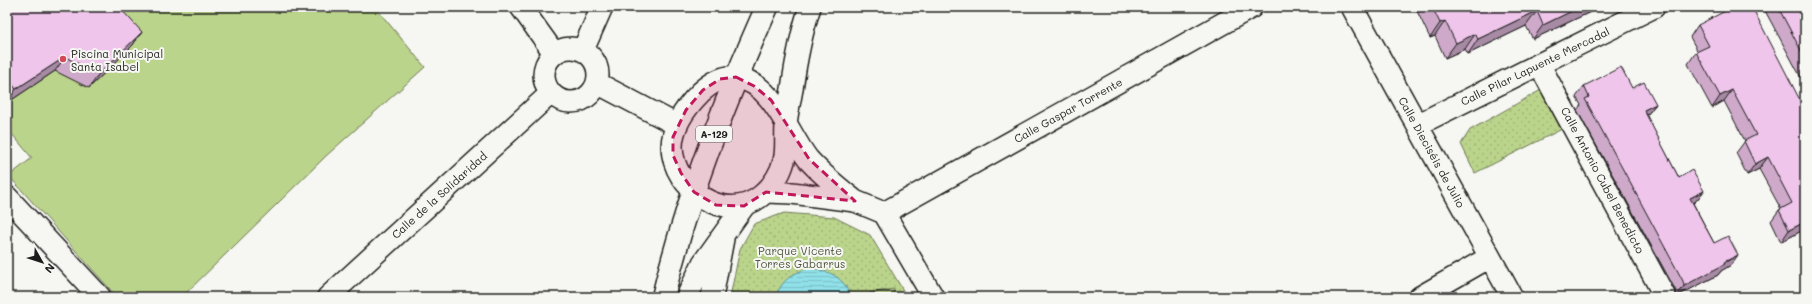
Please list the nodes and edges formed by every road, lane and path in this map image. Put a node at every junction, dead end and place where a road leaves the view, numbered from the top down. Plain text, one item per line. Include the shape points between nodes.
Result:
1 (521, 7) edge
2 (602, 7) edge
3 (767, 7) edge
4 (810, 7) edge
5 (1252, 7) edge
6 (1352, 7) edge
7 (1654, 7) edge
8 (583, 50) junction
9 (554, 53) junction
10 (1539, 64) junction
11 (736, 77) junction
12 (597, 83) junction
13 (551, 93) junction
14 (677, 125) junction
15 (786, 125) junction
16 (1417, 125) junction
17 (694, 192) junction
18 (766, 192) junction
19 (7, 197) edge
20 (855, 202) junction
21 (744, 206) junction
22 (884, 213) junction
23 (724, 232) junction
24 (1490, 257) junction
25 (100, 297) edge
26 (328, 297) edge
27 (663, 297) edge
28 (687, 297) edge
29 (712, 297) edge
30 (933, 297) edge
31 (1420, 297) edge
32 (1512, 297) edge
33 (1665, 297) edge

1 - 9 street
2 - 8 street
3 - 11 main road, A-129
4 - 15 street via 802,34
5 - 22 street, Calle Gaspar Torrente
6 - 16 street, Calle Dieciséis de Julio
7 - 10 street, Calle Pilar Lapuente Mercadal
8 - 9 street via 568,47
8 - 12 street via 590,54 598,68
9 - 13 street via 544,68 546,86
10 - 16 street, Calle Pilar Lapuente Mercadal
10 - 33 street, Calle Antonio Cubel Benedicto
11 - 14 street via 720,79 703,90
11 - 15 street via 763,92
11 - 17 main road, A-129
12 - 13 street via 593,92 577,102 558,99
12 - 14 street
13 - 26 street, Calle de la Solidaridad
14 - 17 street via 673,155 680,173
15 - 18 street via 784,162
15 - 20 street via 800,149 817,169
16 - 24 street, Calle Dieciséis de Julio
17 - 21 street via 716,205
17 - 27 main road, A-129 via 675,247
18 - 20 street
18 - 21 street
19 - 25 street
20 - 22 street
21 - 23 street
22 - 30 street
23 - 28 street via 703,263
23 - 29 street
24 - 31 street
24 - 32 street, Calle Dieciséis de Julio

